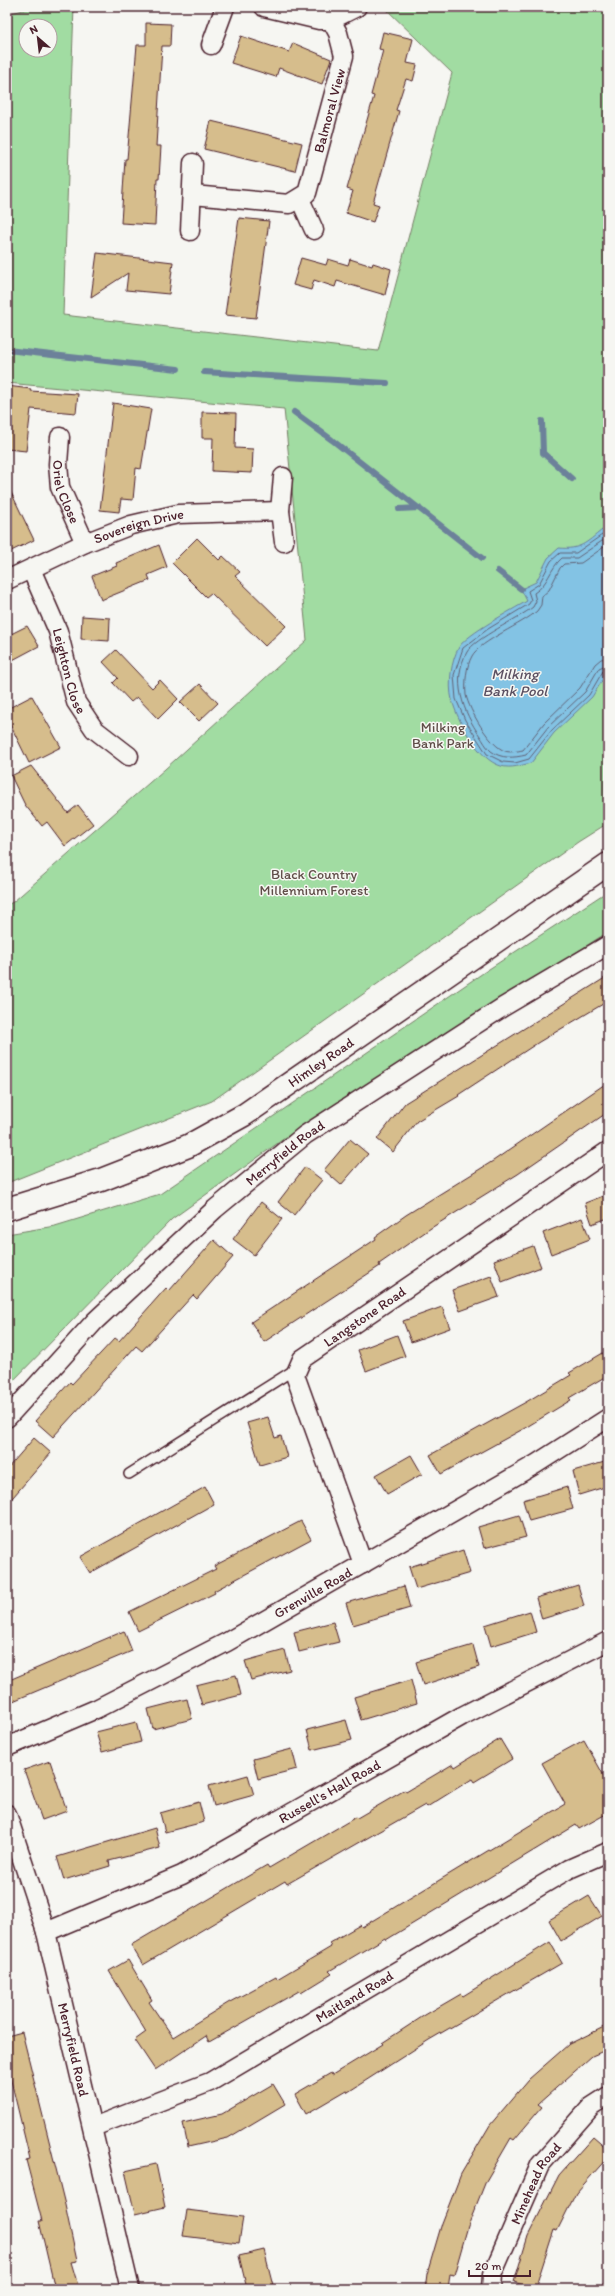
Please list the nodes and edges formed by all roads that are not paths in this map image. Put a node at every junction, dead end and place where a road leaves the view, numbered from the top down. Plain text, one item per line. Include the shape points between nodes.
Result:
1 (225, 7) edge
2 (264, 7) edge
3 (357, 7) edge
4 (331, 20) junction
5 (211, 45) dead end
6 (193, 163) dead end
7 (193, 194) junction
8 (300, 199) junction
9 (314, 230) dead end
10 (190, 231) dead end
11 (60, 437) dead end
12 (283, 477) dead end
13 (280, 511) junction
14 (284, 542) dead end
15 (85, 543) junction
16 (31, 569) junction
17 (7, 580) edge
18 (129, 756) dead end
19 (608, 864) edge
20 (608, 945) edge
21 (608, 1151) edge
22 (7, 1209) edge
23 (298, 1367) junction
24 (7, 1418) edge
25 (608, 1418) edge
26 (129, 1474) dead end
27 (363, 1564) junction
28 (606, 1647) edge
29 (7, 1747) edge
30 (7, 1814) edge
31 (608, 1852) edge
32 (46, 1932) junction
33 (608, 2096) edge
34 (93, 2127) junction
35 (130, 2289) edge
36 (490, 2289) edge

1 - 5 street
2 - 4 street via 319,20
3 - 4 street
4 - 8 street, Balmoral View via 338,33 344,56 307,193
6 - 7 street
7 - 8 street via 289,204
7 - 10 street
8 - 9 street
11 - 15 street, Oriel Close via 60,488
12 - 13 street
13 - 14 street
13 - 15 street, Sovereign Drive via 178,514 131,524
15 - 16 street, Sovereign Drive
16 - 17 street, Sovereign Drive
16 - 18 street, Leighton Close via 58,631 76,702 94,729
19 - 22 main road, Himley Road via 244,1115 188,1146 101,1180
20 - 24 street, Merryfield Road via 503,1007 305,1135 215,1210 95,1321
21 - 23 street, Langstone Road via 302,1359
23 - 26 lane
23 - 27 street via 295,1375
25 - 27 street, Grenville Road via 536,1464
27 - 29 street, Grenville Road via 228,1642 96,1709
28 - 32 street, Russell's Hall Road via 462,1716 182,1875
30 - 32 street, Merryfield Road
31 - 34 street, Maitland Road via 569,1869 210,2082
32 - 34 street, Merryfield Road
33 - 36 street, Minehead Road via 591,2107 540,2165 492,2275
34 - 35 street, Merryfield Road

